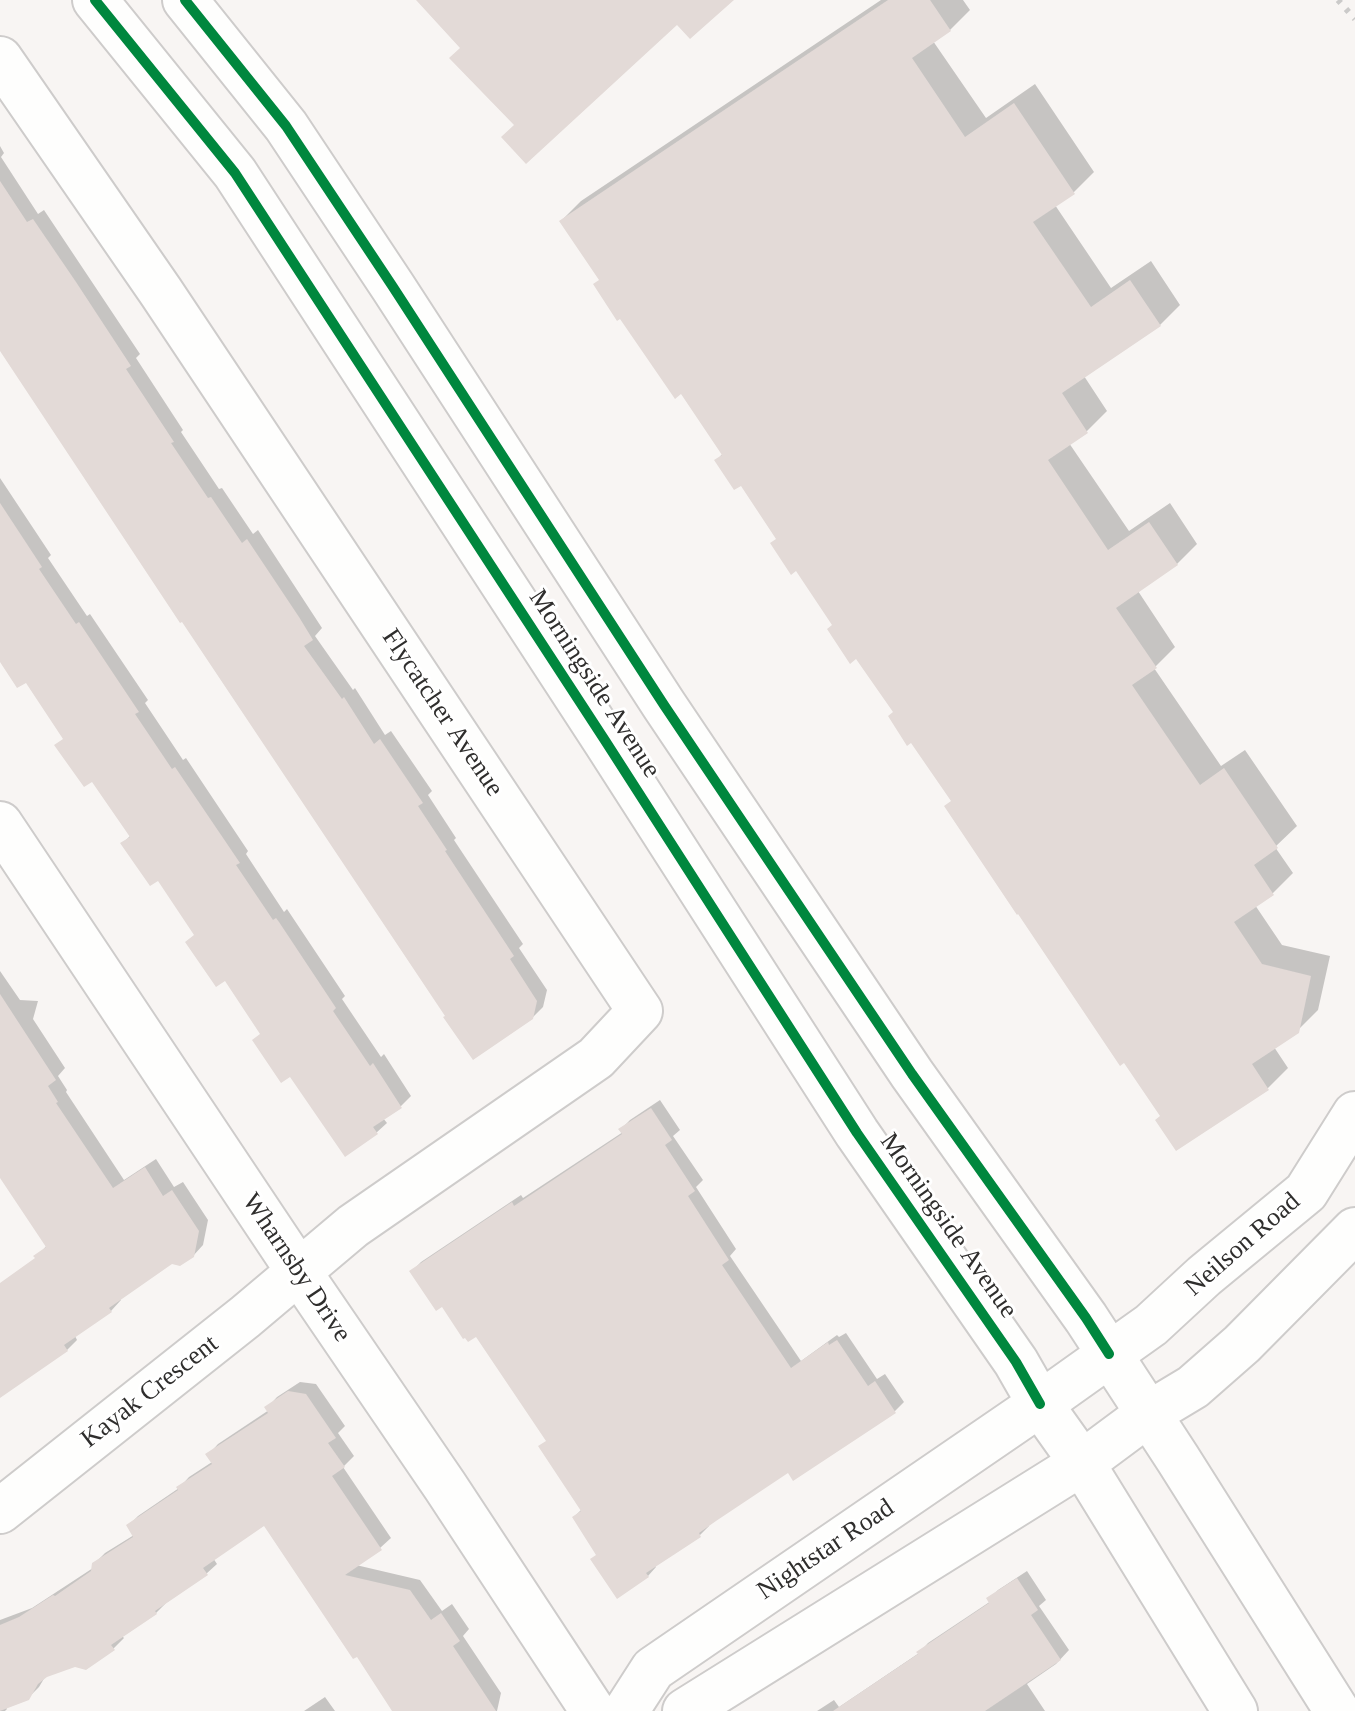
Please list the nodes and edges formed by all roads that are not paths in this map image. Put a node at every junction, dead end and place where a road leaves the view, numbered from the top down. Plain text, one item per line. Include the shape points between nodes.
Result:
1 (95, 0) edge
2 (185, 0) edge
3 (0, 59) edge
4 (664, 705) junction
5 (606, 742) junction
6 (0, 824) edge
7 (1355, 1114) edge
8 (1355, 1230) edge
9 (299, 1272) junction
10 (1109, 1354) junction
11 (1040, 1404) junction
12 (1148, 1414) junction
13 (1082, 1463) junction
14 (0, 1511) edge
15 (593, 1711) edge
16 (626, 1711) edge
17 (685, 1711) edge
18 (1235, 1711) edge
19 (1337, 1711) edge

1 - 5 street, Morningside Avenue via 235,173
2 - 4 street, Morningside Avenue via 286,126
3 - 9 street, Flycatcher Avenue via 640,1011 596,1058 353,1226
4 - 5 street
4 - 10 street, Morningside Avenue via 912,1074
5 - 11 street, Morningside Avenue via 857,1133
6 - 9 street, Wharnsby Drive
7 - 10 street, Neilson Road via 1306,1192 1151,1325
8 - 12 street via 1242,1344 1193,1387
9 - 14 street, Kayak Crescent
9 - 15 street, Wharnsby Drive
10 - 11 street, Neilson Road
10 - 12 street, Morningside Avenue
11 - 13 street, Morningside Avenue
11 - 16 street, Nightstar Road via 653,1669
12 - 13 street
12 - 19 street, Morningside Avenue
13 - 17 street
13 - 18 street, Morningside Avenue

